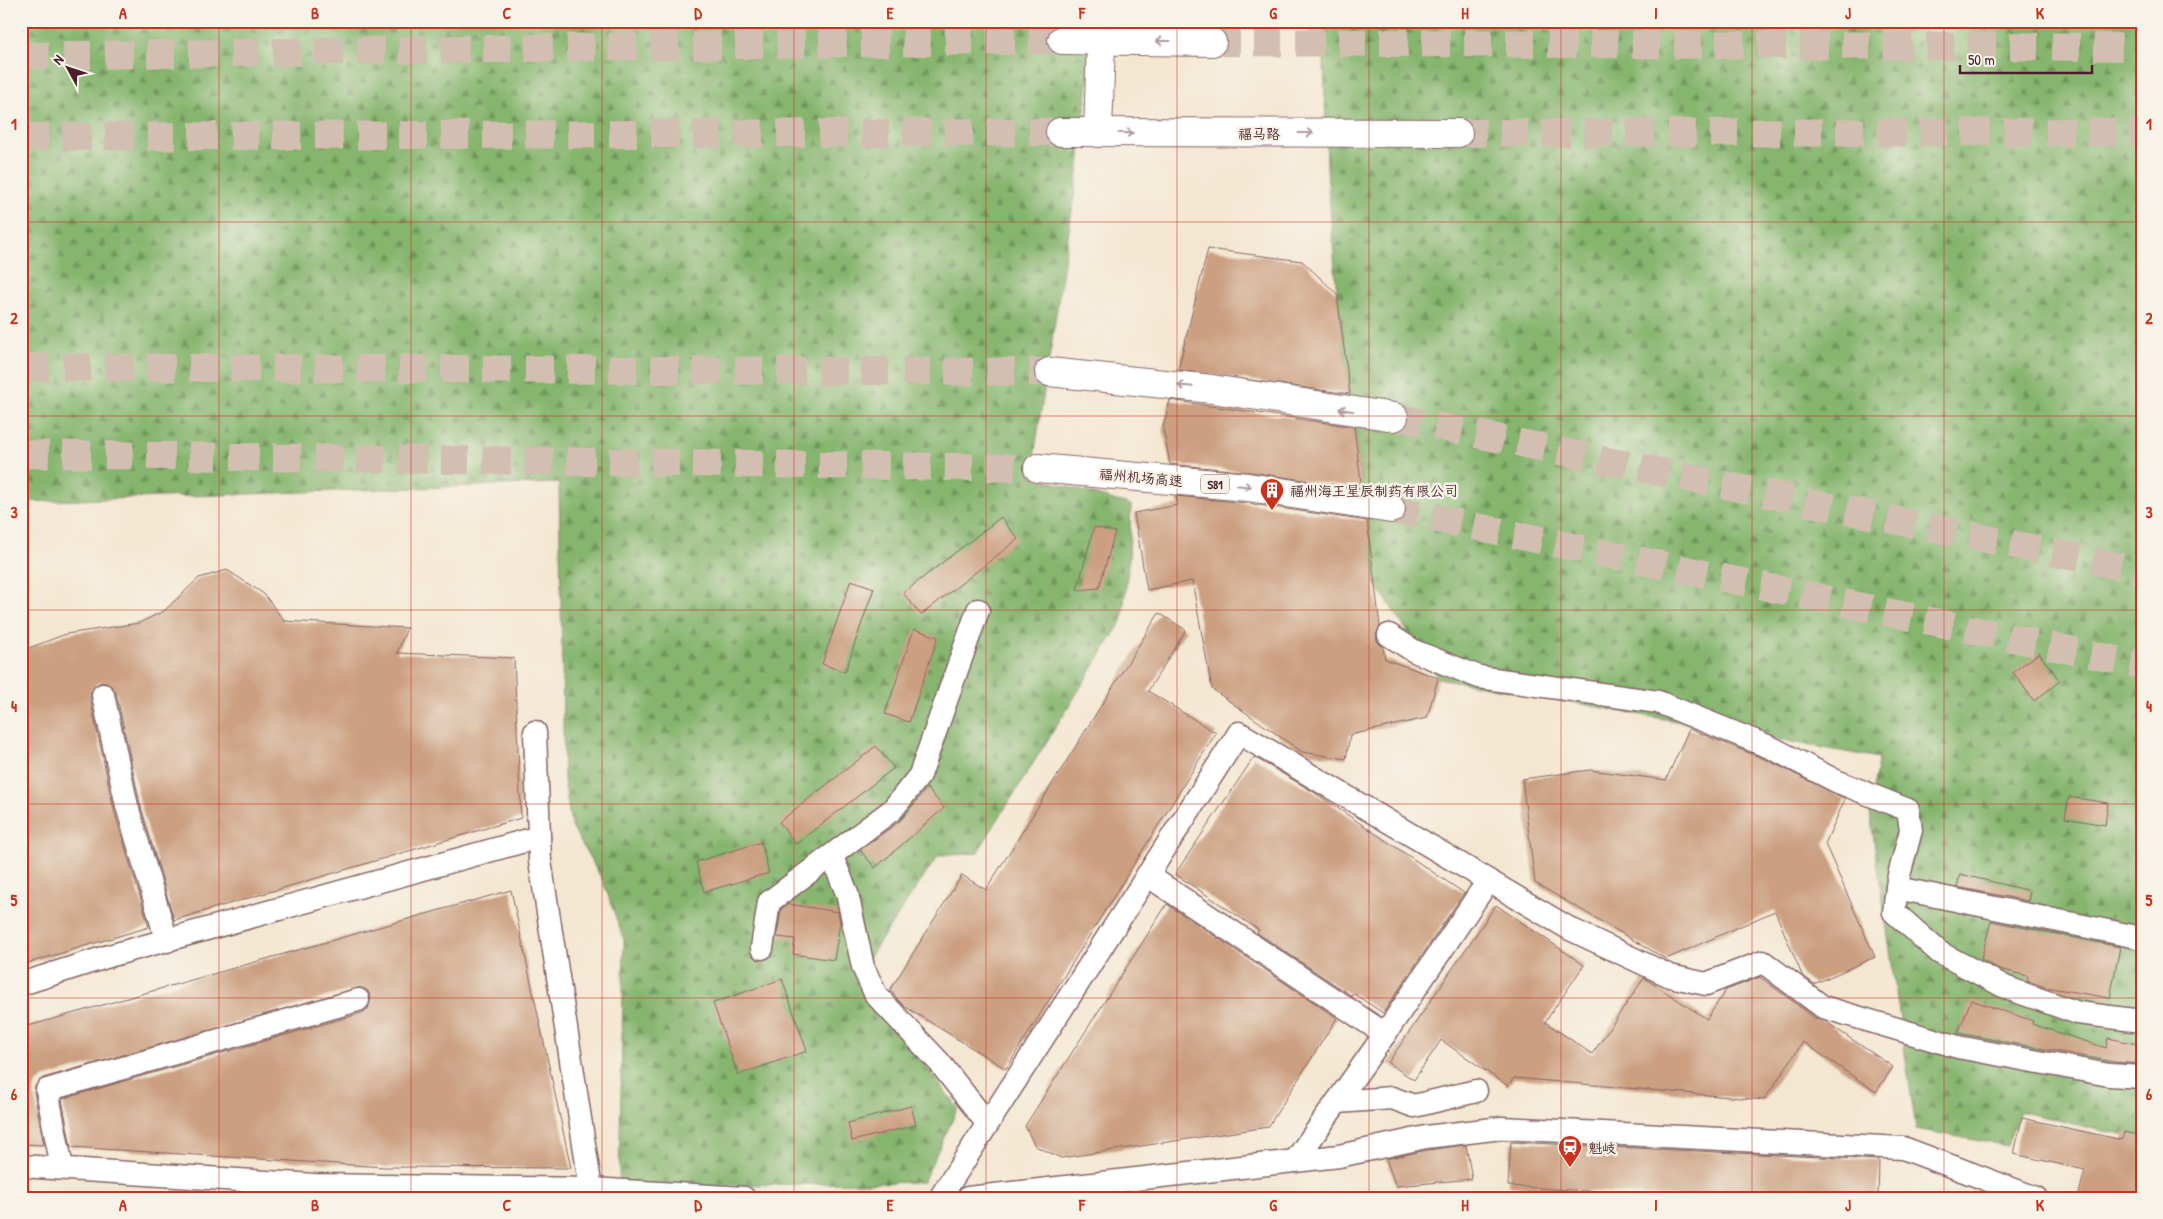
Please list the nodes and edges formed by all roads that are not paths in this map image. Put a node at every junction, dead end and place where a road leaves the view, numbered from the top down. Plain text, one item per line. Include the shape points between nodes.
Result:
1 (1062, 40) tunnel mouth
2 (1101, 41) junction
3 (1212, 42) tunnel mouth
4 (1060, 132) tunnel mouth
5 (1098, 133) junction
6 (1458, 134) tunnel mouth
7 (1049, 372) tunnel mouth
8 (1394, 417) tunnel mouth
9 (1038, 468) tunnel mouth
10 (1392, 509) tunnel mouth
11 (978, 610) dead end
12 (1389, 635) dead end
13 (103, 695) dead end
14 (535, 732) dead end
15 (539, 837) junction
16 (832, 857) junction
17 (1147, 875) junction
18 (1488, 881) junction
19 (1897, 888) junction
20 (2142, 938) edge
21 (167, 941) junction
22 (762, 948) dead end
23 (21, 984) edge
24 (358, 1000) dead end
25 (2142, 1021) edge
26 (1385, 1034) junction
27 (2142, 1077) edge
28 (1476, 1091) dead end
29 (1336, 1102) junction
30 (987, 1123) junction
31 (1295, 1161) junction
32 (21, 1166) edge
33 (62, 1168) junction
34 (591, 1189) junction
35 (744, 1198) edge
36 (940, 1198) edge
37 (968, 1198) edge
38 (2036, 1198) edge

1 - 2 main road
3 -> 2 main road
2 - 5 main road
4 - 5 main road, 福马路
5 -> 6 main road, 福马路
8 -> 7 main road via 1212,389
9 -> 10 main road, 福州机场高速 / S81 via 1248,486
11 - 16 street via 920,775 892,810
12 - 19 street via 1414,651 1479,677 1658,702 1772,748 1836,781 1908,810 1911,830
13 - 21 street via 127,806
14 - 15 street
15 - 21 street
15 - 34 street via 540,861
16 - 22 street via 769,902
16 - 30 street via 847,894 864,967 876,995 939,1062
17 - 18 street via 1239,732
17 - 26 street
17 - 30 street
18 - 26 street
18 - 27 street via 1570,929 1670,976 1706,984 1763,962 1823,1007 1958,1047 2109,1075
19 - 20 street
19 - 25 street via 1894,912 1940,953 2007,988 2078,1013
21 - 23 street
24 - 33 street via 48,1090
26 - 29 street
28 - 29 street via 1414,1106 1392,1098
29 - 31 street
30 - 36 street
31 - 37 street
31 - 38 street via 1339,1156 1426,1137 1502,1128 1903,1148
32 - 33 street
33 - 34 street via 316,1185
34 - 35 street

